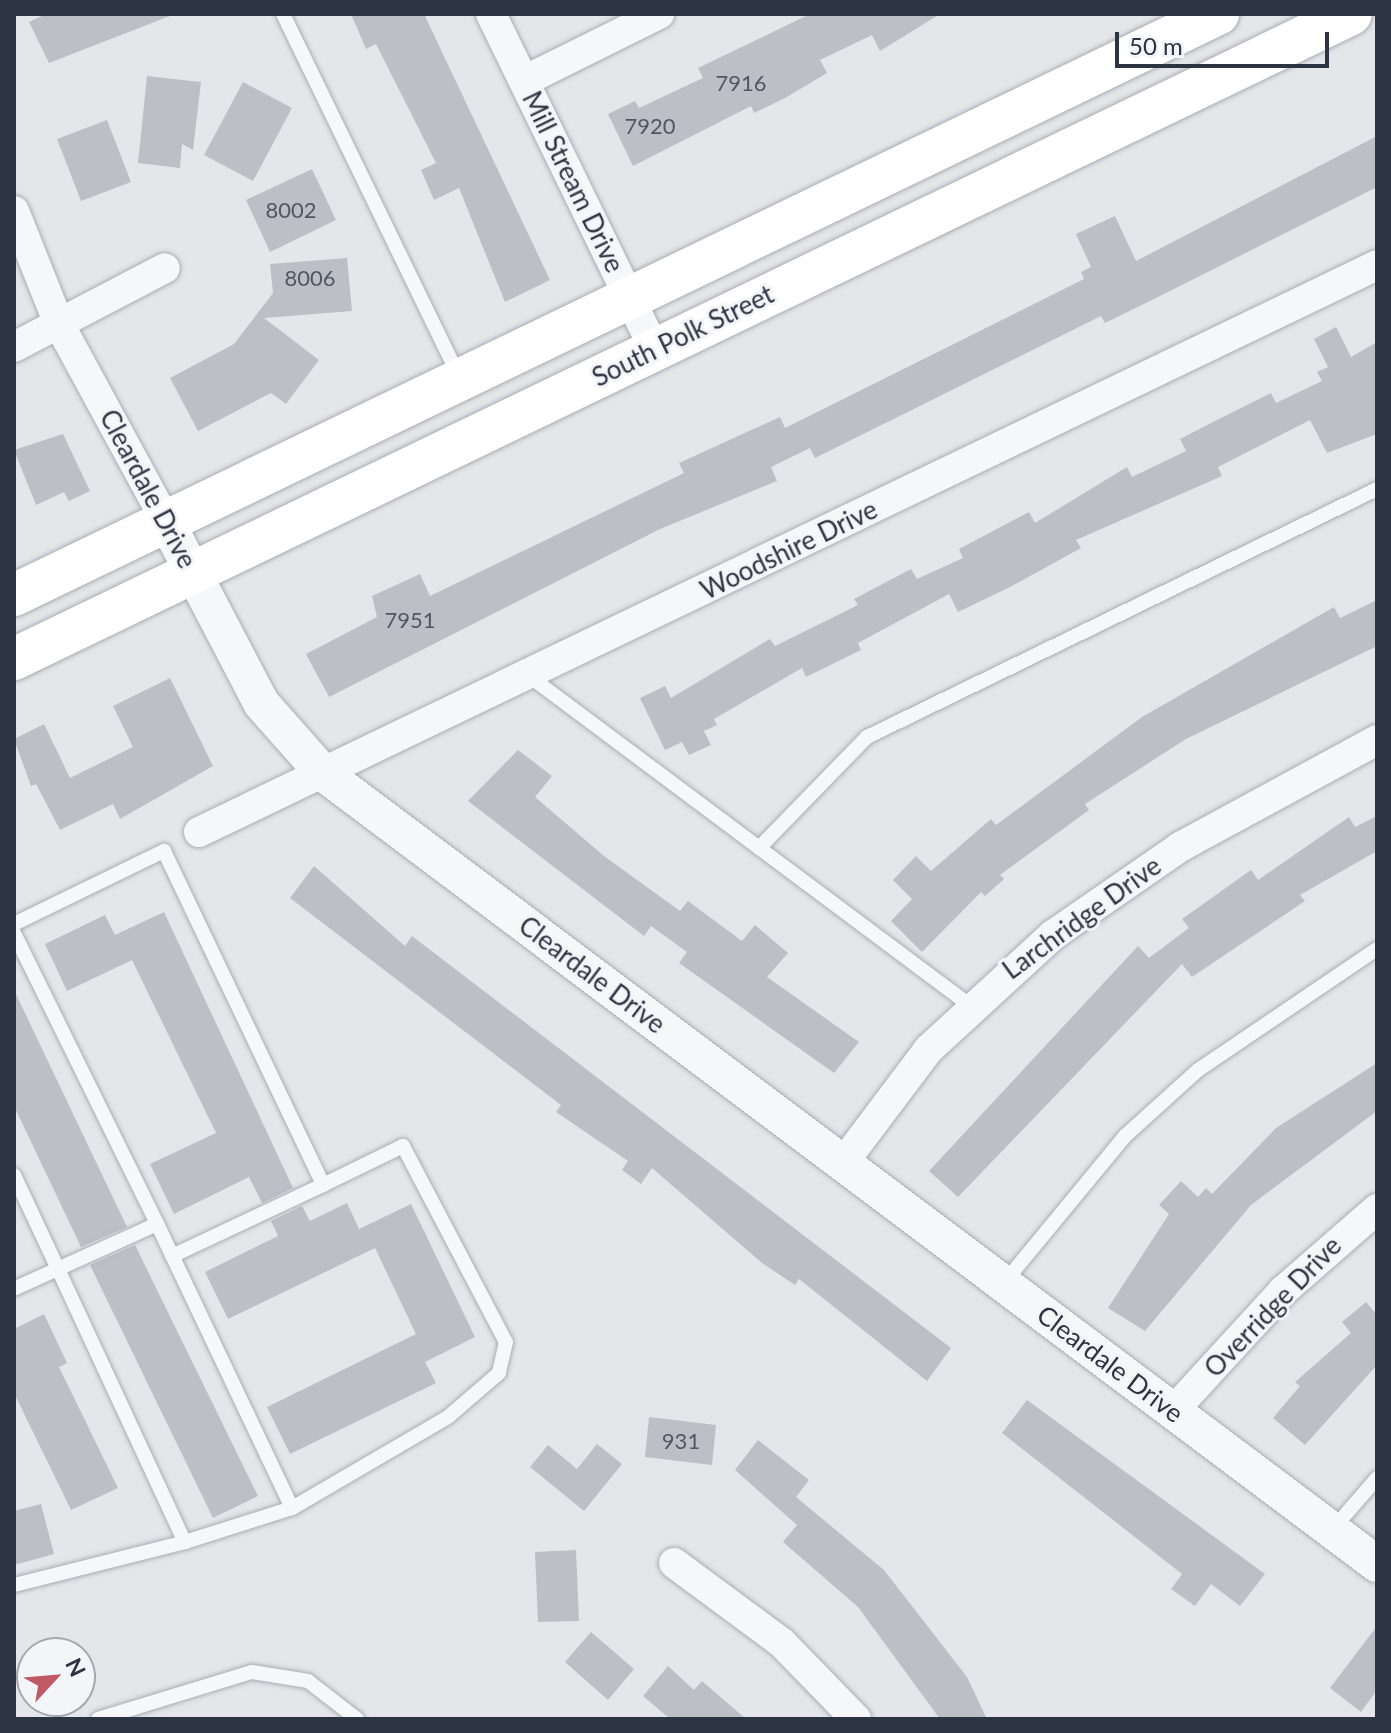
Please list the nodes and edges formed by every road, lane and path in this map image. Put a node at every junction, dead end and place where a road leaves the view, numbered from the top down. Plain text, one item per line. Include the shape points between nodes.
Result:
1 (283, 14) edge
2 (491, 14) edge
3 (659, 14) edge
4 (1218, 14) edge
5 (1351, 14) edge
6 (524, 81) junction
7 (14, 211) edge
8 (1377, 265) edge
9 (165, 268) dead end
10 (630, 298) junction
11 (59, 324) junction
12 (14, 347) edge
13 (655, 350) junction
14 (460, 380) junction
15 (1377, 489) edge
16 (166, 521) junction
17 (191, 573) junction
18 (14, 595) edge
19 (14, 659) edge
20 (529, 676) junction
21 (1377, 740) edge
22 (323, 773) junction
23 (199, 832) dead end
24 (759, 848) junction
25 (14, 924) edge
26 (14, 933) edge
27 (1377, 949) edge
28 (971, 1006) junction
29 (843, 1163) junction
30 (14, 1175) edge
31 (323, 1185) junction
32 (1377, 1209) edge
33 (157, 1224) junction
34 (172, 1256) junction
35 (58, 1269) junction
36 (1003, 1284) junction
37 (14, 1289) edge
38 (1173, 1411) junction
39 (1377, 1478) edge
40 (292, 1508) junction
41 (1332, 1530) junction
42 (185, 1542) junction
43 (674, 1563) dead end
44 (1377, 1564) edge
45 (14, 1585) edge
46 (98, 1719) edge
47 (357, 1719) edge
48 (856, 1719) edge

1 - 14 lane
2 - 6 street, Mill Stream Drive
3 - 6 street
4 - 10 main road
5 - 13 main road, South Polk Street
6 - 10 street, Mill Stream Drive
7 - 11 street, Cleardale Drive
8 - 20 street, Woodshire Drive
9 - 11 street
10 - 13 street, Mill Stream Drive
10 - 14 main road
11 - 12 street
11 - 16 street, Cleardale Drive
13 - 17 main road, South Polk Street
14 - 16 main road
15 - 24 lane via 867,737
16 - 17 street, Cleardale Drive
16 - 18 main road
17 - 19 main road, South Polk Street
17 - 22 street, Cleardale Drive via 261,703
20 - 22 street, Woodshire Drive
20 - 24 lane
21 - 28 street, Larchridge Drive via 1168,854 1053,935
22 - 23 street, Woodshire Drive
22 - 29 street, Cleardale Drive
24 - 28 lane
25 - 31 lane via 164,851
26 - 33 lane
27 - 36 lane via 1198,1070 1125,1136
28 - 29 street, Larchridge Drive
29 - 36 street, Cleardale Drive
30 - 35 lane
31 - 34 lane
31 - 40 lane via 403,1146 506,1342 499,1373 448,1417
32 - 38 street, Overridge Drive via 1283,1291
33 - 34 lane
33 - 35 lane
34 - 40 lane
35 - 37 lane
35 - 42 lane
36 - 38 street, Cleardale Drive
38 - 41 street, Cleardale Drive
39 - 41 lane
40 - 42 lane
41 - 44 street, Cleardale Drive
42 - 45 lane
43 - 48 street via 782,1643
46 - 47 lane via 252,1672 308,1681

